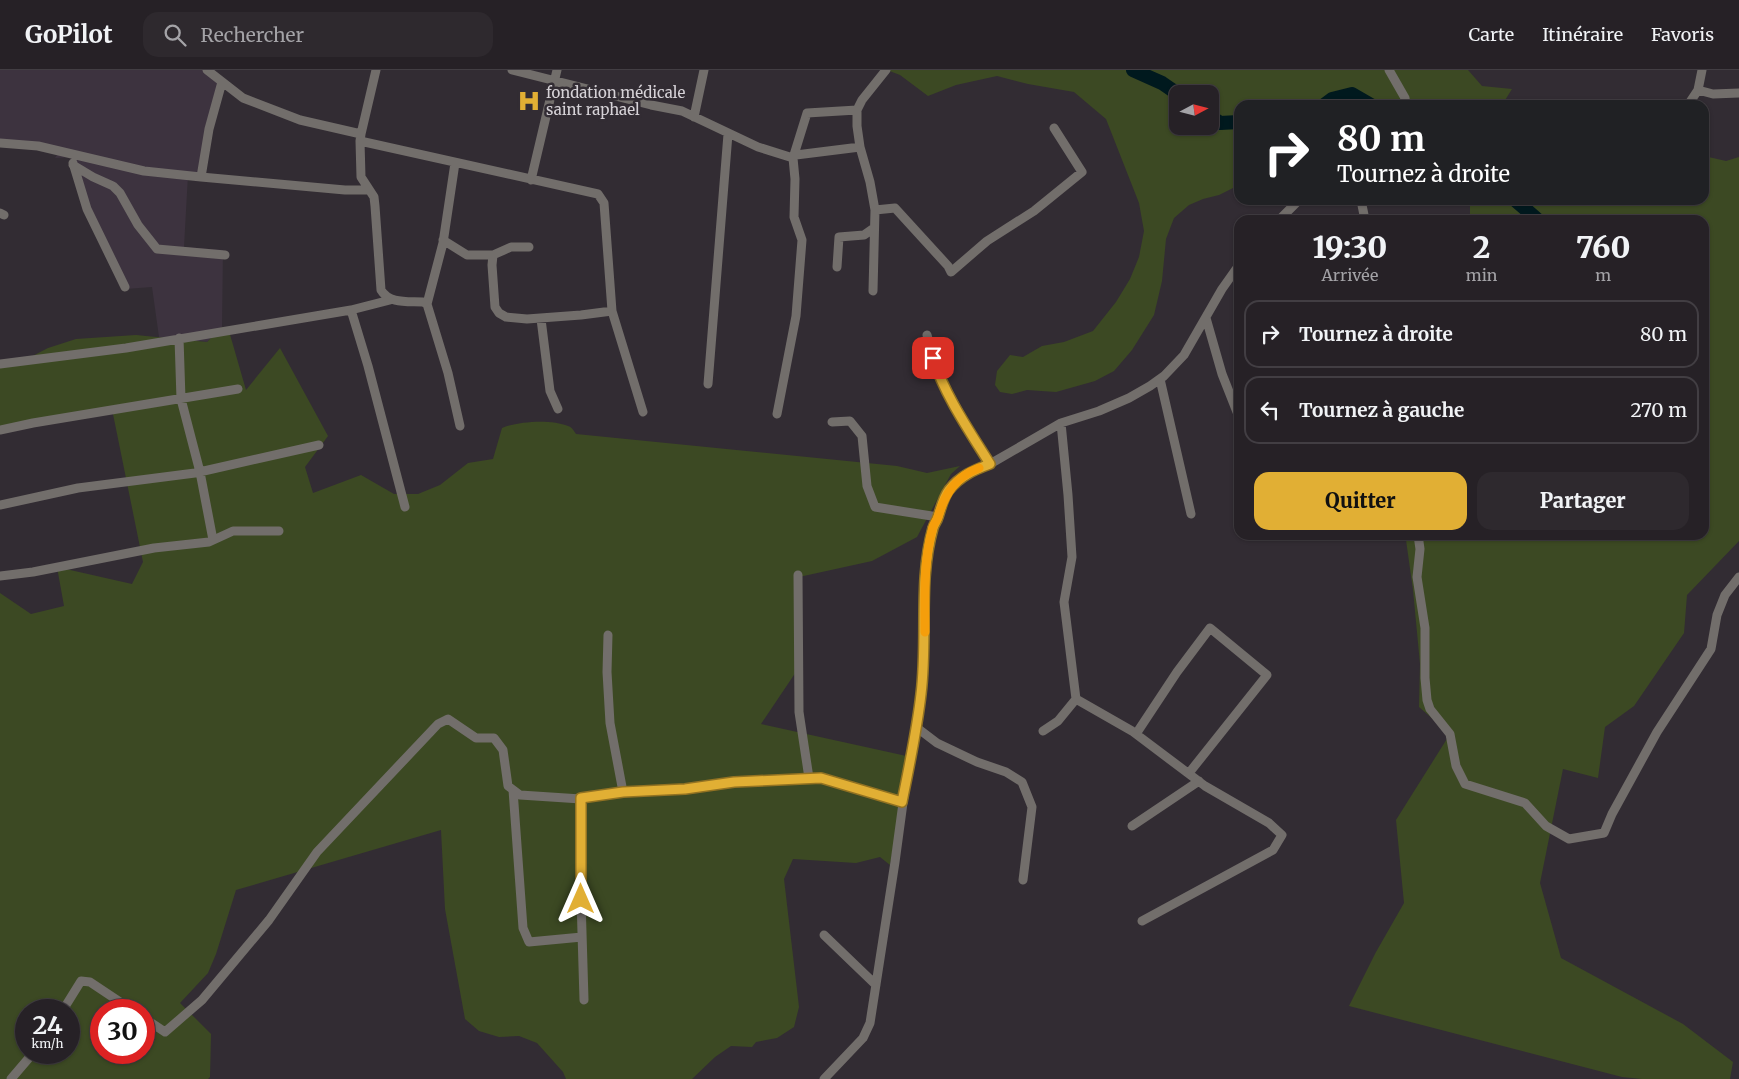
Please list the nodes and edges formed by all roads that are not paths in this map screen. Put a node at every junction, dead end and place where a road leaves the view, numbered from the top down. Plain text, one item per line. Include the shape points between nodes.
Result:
1 (207, 70) edge
2 (376, 70) edge
3 (512, 70) edge
4 (557, 70) edge
5 (704, 70) edge
6 (886, 70) edge
7 (1389, 70) edge
8 (1702, 70) edge
9 (554, 80) junction
10 (222, 82) junction
11 (1698, 90) junction
12 (1739, 93) edge
13 (1405, 100) edge
14 (1691, 100) edge
15 (857, 110) junction
16 (694, 117) junction
17 (1054, 128) dead end
18 (728, 134) junction
19 (360, 138) junction
20 (0, 143) edge
21 (860, 146) junction
22 (70, 154) junction
23 (793, 158) junction
24 (455, 163) junction
25 (74, 165) junction
26 (202, 177) junction
27 (531, 180) junction
28 (368, 190) junction
29 (1294, 205) edge
30 (875, 210) junction
31 (1284, 215) edge
32 (874, 228) junction
33 (443, 240) junction
34 (529, 247) dead end
35 (225, 255) dead end
36 (493, 255) junction
37 (837, 267) dead end
38 (1234, 272) edge
39 (125, 287) dead end
40 (873, 292) dead end
41 (390, 300) junction
42 (427, 304) junction
43 (351, 310) junction
44 (612, 311) junction
45 (1206, 318) junction
46 (541, 319) junction
47 (927, 335) dead end
48 (179, 338) junction
49 (0, 364) edge
50 (1160, 380) junction
51 (708, 384) dead end
52 (238, 389) dead end
53 (181, 398) junction
54 (1234, 404) edge
55 (558, 409) dead end
56 (642, 412) dead end
57 (778, 414) dead end
58 (832, 422) dead end
59 (1061, 424) junction
60 (460, 426) dead end
61 (0, 430) edge
62 (319, 445) dead end
63 (990, 464) junction
64 (200, 472) junction
65 (0, 505) edge
66 (405, 507) dead end
67 (1191, 514) dead end
68 (938, 517) junction
69 (279, 531) dead end
70 (213, 540) junction
71 (1419, 540) edge
72 (798, 575) dead end
73 (0, 576) edge
74 (1739, 577) edge
75 (608, 635) dead end
76 (1076, 699) junction
77 (916, 727) junction
78 (1043, 731) dead end
79 (1136, 734) junction
80 (1189, 773) junction
81 (809, 778) junction
82 (1199, 781) junction
83 (513, 790) junction
84 (623, 792) junction
85 (581, 798) junction
86 (902, 802) junction
87 (1132, 826) dead end
88 (1023, 880) dead end
89 (1142, 921) dead end
90 (824, 935) dead end
91 (582, 937) junction
92 (876, 985) junction
93 (70, 999) edge
94 (116, 999) edge
95 (584, 1000) dead end
96 (155, 1025) edge
97 (24, 1064) edge
98 (11, 1079) edge
99 (824, 1079) edge

1 - 10 street
2 - 19 street
3 - 9 street
4 - 9 street
5 - 16 street
6 - 15 street
7 - 13 street
8 - 11 street
9 - 16 street via 682,111
9 - 27 street
10 - 19 street via 238,95 276,111
10 - 26 street via 209,129
11 - 12 street via 1713,94
11 - 14 street
15 - 21 street
15 - 23 street via 807,113
16 - 18 street
17 - 30 street via 1082,172 1034,210 987,241 951,272 895,208
18 - 23 street
18 - 51 street
19 - 24 street
19 - 28 street via 361,177
20 - 22 street via 38,146
21 - 23 street
21 - 30 street
22 - 25 street
22 - 26 street via 144,171
23 - 57 street via 794,218 802,240 796,316
24 - 27 street
24 - 33 street
25 - 35 street via 120,193 138,225 157,249
25 - 39 street via 87,209
26 - 28 street
27 - 44 street via 598,194 602,198
28 - 41 street via 374,197 381,290
29 - 31 street
30 - 32 street
32 - 37 street via 864,235 839,237
32 - 40 street
33 - 36 street via 467,254
33 - 42 street
34 - 36 street via 511,247
36 - 46 street via 499,313 506,317
38 - 45 street
41 - 42 street
41 - 43 street
42 - 60 street
43 - 48 street
43 - 66 street
44 - 46 street
44 - 56 street
45 - 50 street via 1184,355
45 - 54 street
46 - 55 street via 550,391
47 - 63 street via 937,372
48 - 49 street
48 - 53 street
50 - 59 street via 1129,398
50 - 67 street
52 - 53 street
53 - 61 street
53 - 64 street
58 - 68 street via 850,421 862,436 867,486 875,507
59 - 63 street
59 - 76 street via 1072,557 1064,602
62 - 64 street
63 - 68 street via 965,475 949,490
64 - 65 street via 78,488
64 - 70 street
68 - 77 street via 927,563 922,693
69 - 70 street via 233,531
70 - 73 street
71 - 74 street via 1417,577 1425,628 1427,700 1430,710 1450,734 1456,766 1465,784 1525,803 1546,826 1569,839 1604,833 1657,732 1711,649 1717,615 1725,595
72 - 81 street via 799,712
75 - 84 street via 610,722
76 - 78 street via 1058,721
76 - 79 street
77 - 86 street
77 - 88 street via 937,744 1006,772 1022,782 1032,807
79 - 80 street
79 - 80 street via 1210,628 1267,676
80 - 82 street
81 - 84 street
81 - 86 street via 821,778
82 - 87 street
82 - 89 street via 1269,823 1282,835 1273,850
83 - 85 street via 520,795
83 - 91 street via 522,928 529,942
83 - 96 street via 508,786 503,750 494,738 476,738 448,719 438,724 317,852 269,920 202,1000 165,1032
84 - 85 street
85 - 91 street
86 - 92 street
90 - 92 street
91 - 95 street
92 - 99 street via 870,1024 863,1038
93 - 94 street via 81,981 90,982
97 - 98 street

